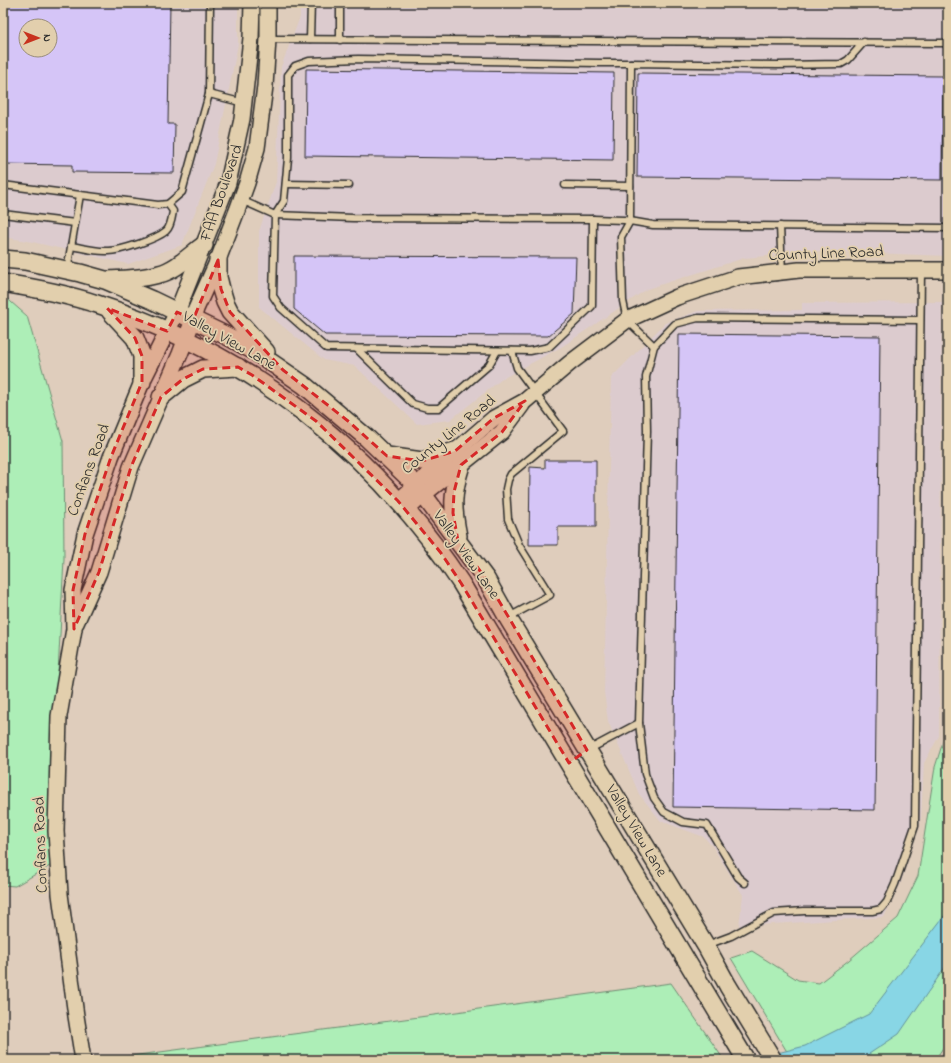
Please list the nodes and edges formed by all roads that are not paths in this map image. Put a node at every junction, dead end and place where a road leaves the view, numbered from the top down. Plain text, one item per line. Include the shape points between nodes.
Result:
1 (210, 3) edge
2 (252, 3) edge
3 (268, 3) edge
4 (311, 3) edge
5 (340, 3) edge
6 (268, 39) junction
7 (310, 40) junction
8 (340, 40) junction
9 (864, 42) junction
10 (948, 46) edge
11 (632, 63) junction
12 (209, 94) junction
13 (244, 103) junction
14 (3, 184) edge
15 (286, 184) junction
16 (349, 185) dead end
17 (565, 185) dead end
18 (630, 186) junction
19 (80, 195) junction
20 (241, 200) junction
21 (168, 204) junction
22 (3, 214) edge
23 (275, 215) junction
24 (593, 219) junction
25 (630, 220) junction
26 (75, 223) junction
27 (780, 226) junction
28 (948, 228) edge
29 (204, 245) junction
30 (71, 246) junction
31 (3, 259) edge
32 (218, 260) junction
33 (67, 270) junction
34 (921, 270) junction
35 (948, 270) edge
36 (782, 272) junction
37 (105, 280) junction
38 (3, 283) edge
39 (108, 308) junction
40 (177, 312) junction
41 (193, 320) junction
42 (627, 320) junction
43 (920, 320) junction
44 (167, 331) junction
45 (185, 339) junction
46 (654, 346) junction
47 (357, 349) junction
48 (497, 351) junction
49 (512, 351) junction
50 (238, 367) junction
51 (283, 370) junction
52 (142, 382) junction
53 (161, 397) junction
54 (530, 397) junction
55 (387, 456) junction
56 (458, 458) junction
57 (420, 490) junction
58 (402, 505) junction
59 (458, 540) junction
60 (508, 618) junction
61 (74, 629) junction
62 (639, 723) junction
63 (588, 750) junction
64 (569, 763) junction
65 (746, 883) dead end
66 (706, 946) junction
67 (83, 1060) edge
68 (746, 1060) edge
69 (773, 1060) edge

1 - 12 lane
2 - 13 street, FAA Boulevard
3 - 6 street, FAA Boulevard
4 - 7 lane
5 - 8 lane
6 - 7 lane
6 - 20 street, FAA Boulevard via 257,148
7 - 8 lane
8 - 9 lane
9 - 10 lane via 944,43
9 - 11 lane via 841,64
11 - 15 lane via 358,59 309,61 295,66 288,75
11 - 18 lane
12 - 13 lane
12 - 21 lane via 182,192
13 - 29 street, FAA Boulevard via 228,183
14 - 19 lane
15 - 16 lane
15 - 23 lane via 284,201
17 - 18 lane
18 - 25 lane
19 - 21 lane via 158,205
19 - 26 lane
20 - 23 lane
20 - 32 street, FAA Boulevard
21 - 30 lane via 174,211 168,228 150,239 108,251
22 - 26 lane
23 - 24 lane via 353,218
23 - 47 lane via 273,296 281,308 326,348
24 - 25 lane
24 - 49 lane via 592,306 549,347
25 - 27 lane via 653,225
25 - 42 lane via 621,237 623,301
26 - 30 lane
27 - 28 lane
27 - 36 lane
29 - 37 main road via 159,274
29 - 40 street, FAA Boulevard
30 - 33 lane
31 - 33 main road, Valley View Lane
32 - 41 street, FAA Boulevard
32 - 51 main road via 218,277 230,312
33 - 37 main road, Valley View Lane
34 - 35 street, County Line Road
34 - 36 street, County Line Road
34 - 43 lane
36 - 42 street, County Line Road via 738,277 677,297
37 - 40 main road, Valley View Lane
38 - 39 main road, Valley View Lane via 75,298
39 - 44 main road, Valley View Lane
39 - 52 main road via 135,338 142,356
40 - 41 main road, Valley View Lane
40 - 44 street, FAA Boulevard
41 - 45 street, FAA Boulevard
41 - 51 main road, Valley View Lane via 256,352
42 - 46 lane
42 - 54 street, County Line Road
43 - 46 lane via 698,318 675,324
43 - 66 lane via 915,826 895,884 881,909 774,913
44 - 45 main road, Valley View Lane
44 - 52 street, Conflans Road
45 - 50 main road, Valley View Lane
45 - 53 street, Conflans Road
46 - 62 lane via 646,377 647,431
47 - 48 lane
47 - 48 lane via 412,404 427,408 439,408 489,366
48 - 49 lane
49 - 54 lane
50 - 53 main road via 203,369 183,379
50 - 58 main road, Valley View Lane via 316,421 363,463
51 - 55 main road, Valley View Lane via 348,421
52 - 61 street, Conflans Road via 111,457 86,534 73,590
53 - 61 street, Conflans Road via 131,467 99,572
54 - 56 street, County Line Road via 502,432
54 - 60 lane via 563,431 511,474 506,489 506,503 508,520 519,545 550,595
55 - 56 main road via 422,461
55 - 57 main road, Valley View Lane
56 - 57 street, County Line Road
56 - 59 main road via 453,513
57 - 58 street, County Line Road
57 - 59 main road, Valley View Lane
58 - 64 main road, Valley View Lane via 442,553
59 - 60 main road, Valley View Lane via 486,579
60 - 63 main road, Valley View Lane
61 - 67 street, Conflans Road via 59,716 56,831 60,894
62 - 63 lane
62 - 65 lane via 645,774 654,798 664,812 683,822 706,825 738,877
63 - 64 main road
63 - 66 main road, Valley View Lane
64 - 68 main road, Valley View Lane
66 - 69 main road, Valley View Lane

